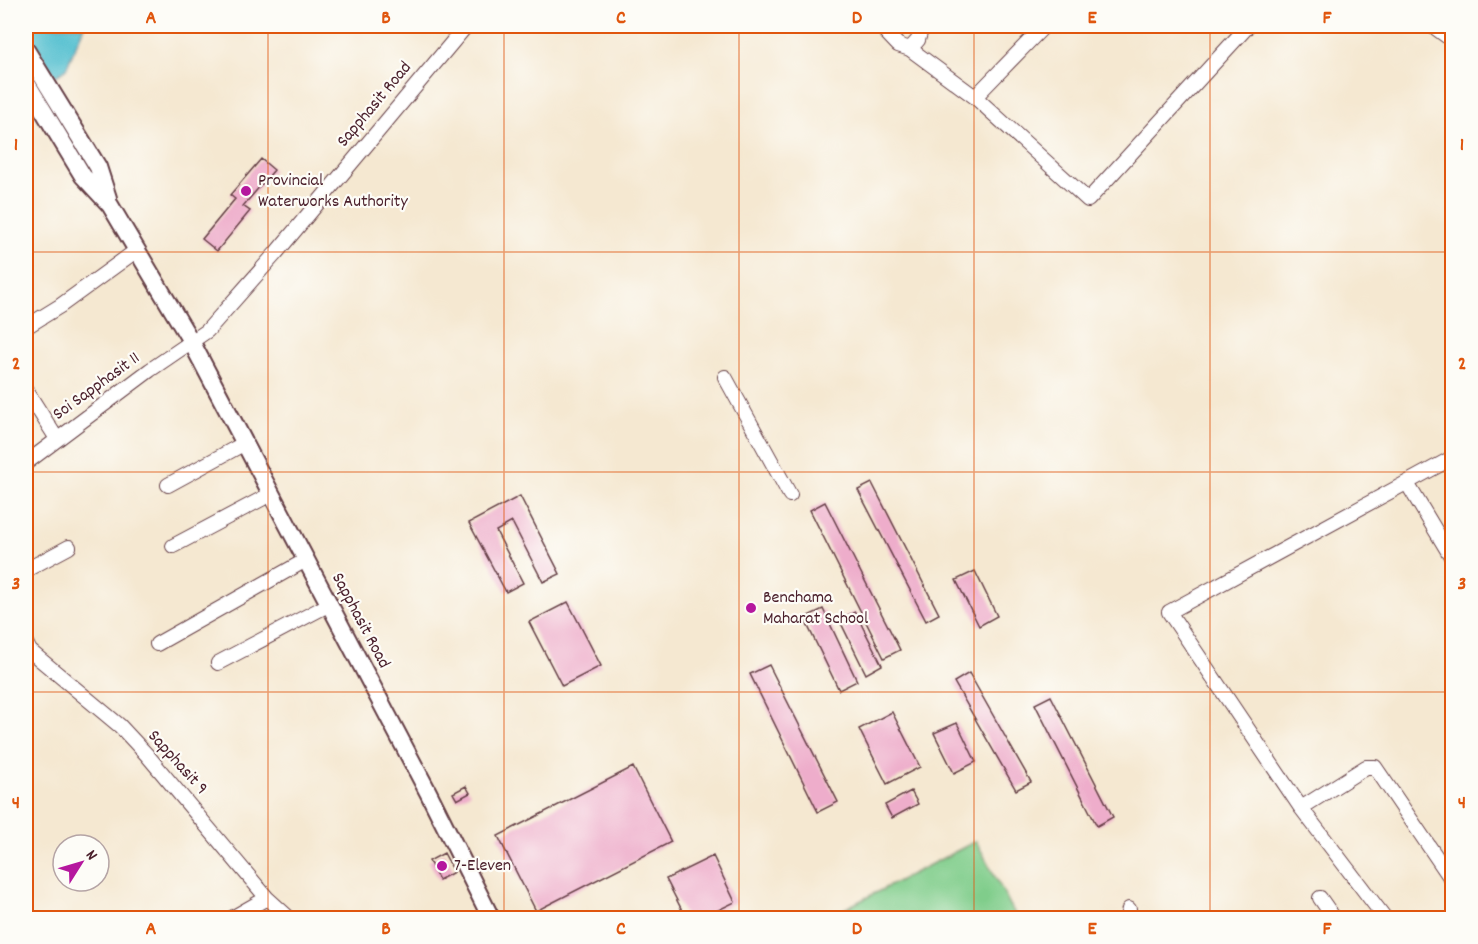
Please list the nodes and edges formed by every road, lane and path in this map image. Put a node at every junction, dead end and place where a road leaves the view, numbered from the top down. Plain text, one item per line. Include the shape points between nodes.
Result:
1 (466, 26) edge
2 (880, 26) edge
3 (922, 26) edge
4 (1044, 26) edge
5 (1248, 26) edge
6 (1433, 26) edge
7 (1452, 40) edge
8 (909, 49) junction
9 (26, 50) edge
10 (26, 82) edge
11 (975, 98) junction
12 (91, 171) junction
13 (137, 250) junction
14 (26, 327) edge
15 (192, 343) junction
16 (725, 377) dead end
17 (26, 390) edge
18 (57, 439) junction
19 (245, 443) junction
20 (1452, 458) edge
21 (26, 464) edge
22 (1407, 483) junction
23 (168, 485) dead end
24 (272, 494) junction
25 (790, 495) dead end
26 (173, 546) dead end
27 (69, 547) dead end
28 (1452, 558) edge
29 (306, 560) junction
30 (26, 570) edge
31 (328, 605) junction
32 (26, 643) edge
33 (157, 644) dead end
34 (218, 663) dead end
35 (1301, 808) junction
36 (1452, 880) edge
37 (267, 898) junction
38 (1320, 898) dead end
39 (232, 918) edge
40 (289, 918) edge
41 (491, 918) edge
42 (1334, 918) edge
43 (1385, 918) edge

1 - 15 street, Sapphasit Road via 276,253
2 - 8 street via 898,45
3 - 8 street via 918,40
4 - 11 street
5 - 11 street via 1088,200
6 - 7 street
8 - 11 street
9 - 12 main road, Sapphasit Road
10 - 12 main road, Sapphasit Road
12 - 13 main road, Sapphasit Road
13 - 14 street
13 - 15 main road, Sapphasit Road
15 - 18 street, Soi Sapphasit 11
15 - 19 main road, Sapphasit Road
16 - 25 street
17 - 18 street
18 - 21 street, Soi Sapphasit 11
19 - 23 street
19 - 24 main road, Sapphasit Road
20 - 22 street
22 - 28 street
22 - 35 street via 1169,612
24 - 26 street
24 - 29 main road, Sapphasit Road
27 - 30 street
29 - 31 main road, Sapphasit Road
29 - 33 street
31 - 34 street
31 - 41 main road, Sapphasit Road
32 - 37 street, Sapphasit 9 via 30,651 120,726
35 - 36 street via 1366,767 1375,767
35 - 43 street
37 - 39 street
37 - 40 street, Sapphasit 9
38 - 42 street

